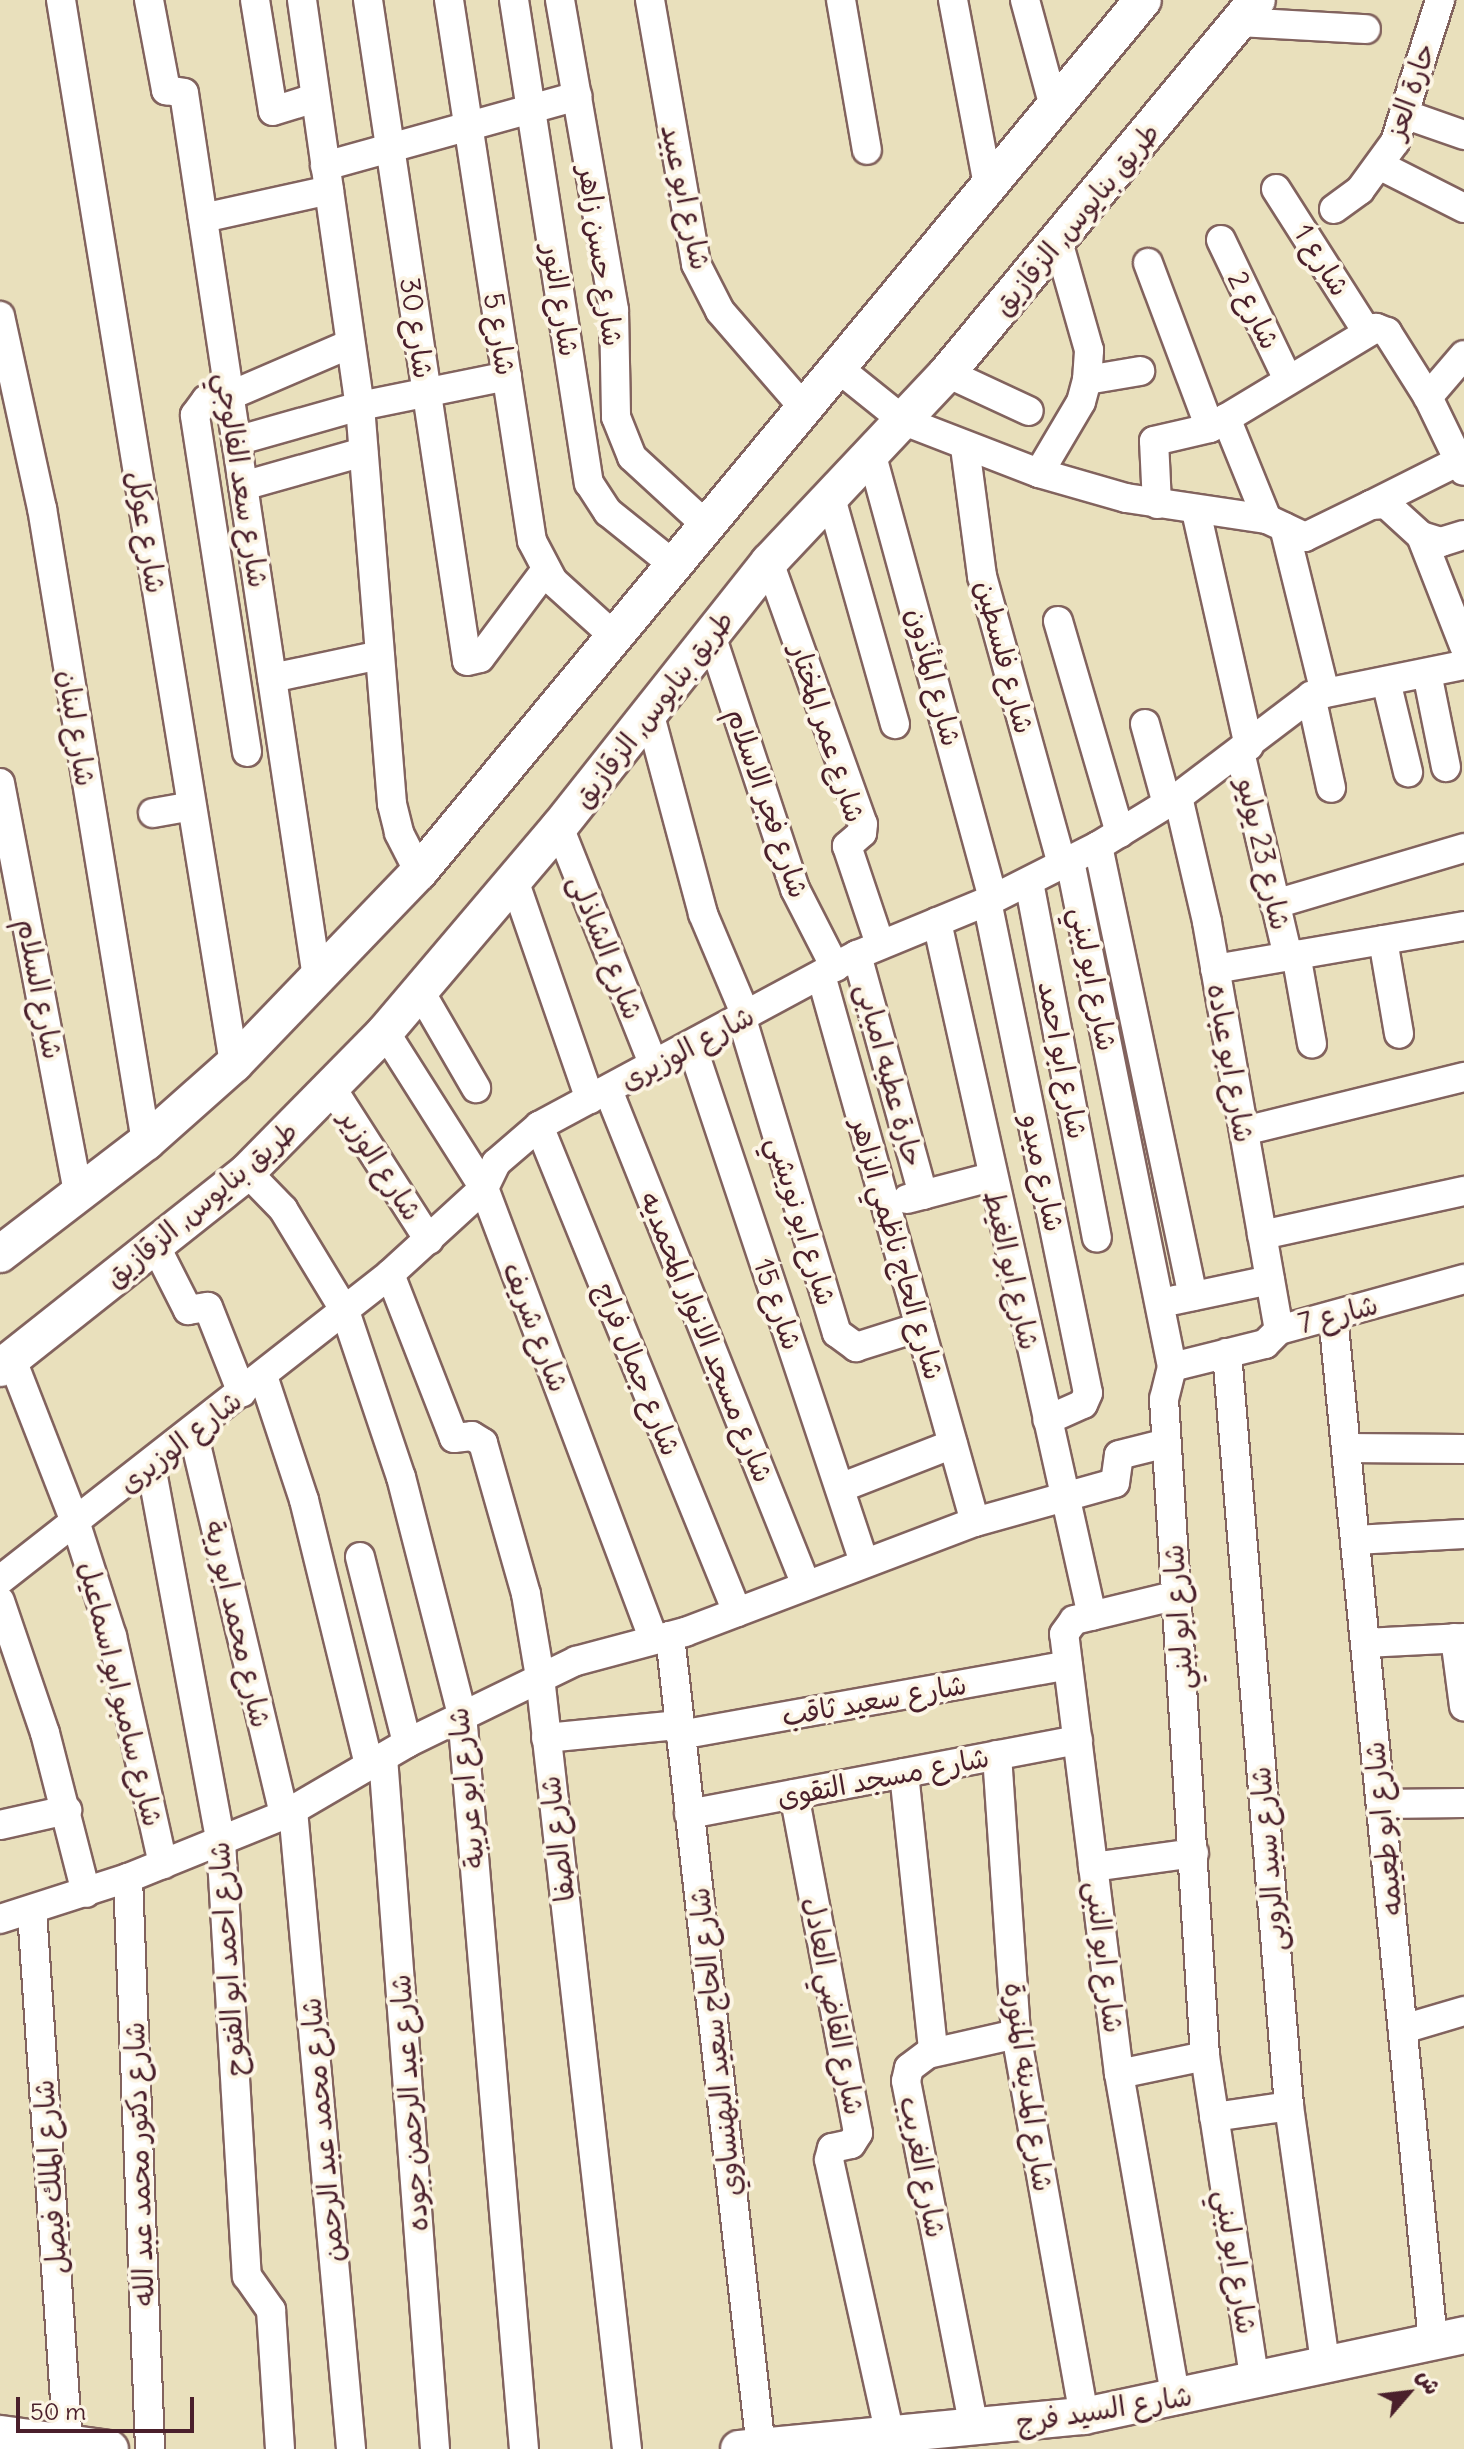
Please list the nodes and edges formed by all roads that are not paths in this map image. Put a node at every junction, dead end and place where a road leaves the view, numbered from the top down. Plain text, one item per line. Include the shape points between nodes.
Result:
1 (61, 0) edge
2 (149, 0) edge
3 (255, 0) edge
4 (302, 0) edge
5 (368, 0) edge
6 (449, 0) edge
7 (514, 0) edge
8 (560, 0) edge
9 (650, 0) edge
10 (841, 0) edge
11 (953, 0) edge
12 (1025, 0) edge
13 (1143, 0) edge
14 (1440, 0) edge
15 (1248, 11) edge
16 (1366, 29) dead end
17 (577, 96) junction
18 (315, 98) junction
19 (1054, 107) junction
20 (531, 108) junction
21 (1404, 114) junction
22 (469, 126) junction
23 (1464, 135) edge
24 (390, 147) junction
25 (867, 150) dead end
26 (1381, 166) junction
27 (327, 178) junction
28 (988, 186) junction
29 (1276, 189) dead end
30 (1464, 208) edge
31 (1334, 209) dead end
32 (203, 218) junction
33 (1221, 240) dead end
34 (1058, 241) junction
35 (1148, 263) dead end
36 (0, 316) edge
37 (1367, 332) junction
38 (350, 344) junction
39 (1464, 355) edge
40 (838, 368) junction
41 (1140, 371) dead end
42 (947, 373) junction
43 (507, 376) junction
44 (1087, 380) junction
45 (1288, 380) junction
46 (427, 392) junction
47 (229, 396) junction
48 (1428, 397) junction
49 (360, 406) junction
50 (804, 408) junction
51 (1029, 411) dead end
52 (904, 421) junction
53 (1218, 423) junction
54 (236, 441) junction
55 (965, 447) junction
56 (363, 452) junction
57 (872, 456) junction
58 (1462, 466) edge
59 (1039, 473) junction
60 (243, 486) junction
61 (831, 498) junction
62 (1157, 504) junction
63 (1371, 505) junction
64 (1196, 511) junction
65 (1275, 523) junction
66 (707, 526) junction
67 (1464, 535) edge
68 (1421, 536) junction
69 (769, 562) junction
70 (674, 565) junction
71 (545, 571) junction
72 (1058, 621) dead end
73 (711, 635) junction
74 (615, 637) junction
75 (1464, 646) edge
76 (380, 655) junction
77 (1464, 665) edge
78 (1427, 673) junction
79 (272, 678) junction
80 (1386, 681) junction
81 (1318, 694) junction
82 (649, 712) junction
83 (895, 724) dead end
84 (1145, 724) dead end
85 (1244, 749) junction
86 (247, 752) dead end
87 (1446, 767) dead end
88 (1408, 772) dead end
89 (0, 783) edge
90 (1331, 788) dead end
91 (1172, 800) junction
92 (191, 806) junction
93 (153, 813) dead end
94 (559, 827) junction
95 (1109, 840) junction
96 (1464, 848) edge
97 (1066, 862) junction
98 (419, 872) junction
99 (514, 880) junction
100 (1029, 882) junction
101 (990, 900) junction
102 (1275, 904) junction
103 (937, 922) junction
104 (1464, 926) edge
105 (1383, 940) junction
106 (1292, 955) junction
107 (848, 961) junction
108 (1215, 969) junction
109 (317, 978) junction
110 (421, 993) junction
111 (744, 1018) junction
112 (385, 1032) junction
113 (1399, 1034) dead end
114 (1312, 1044) dead end
115 (692, 1046) junction
116 (234, 1064) junction
117 (654, 1066) junction
118 (1464, 1077) edge
119 (476, 1088) dead end
120 (333, 1090) junction
121 (599, 1094) junction
122 (539, 1126) junction
123 (1244, 1131) junction
124 (146, 1142) junction
125 (247, 1172) junction
126 (991, 1177) junction
127 (484, 1188) junction
128 (1464, 1191) edge
129 (923, 1195) junction
130 (79, 1196) junction
131 (886, 1205) junction
132 (1262, 1235) junction
133 (1097, 1238) dead end
134 (429, 1240) junction
135 (155, 1245) junction
136 (0, 1254) edge
137 (390, 1274) junction
138 (1464, 1279) edge
139 (1270, 1280) junction
140 (1193, 1296) junction
141 (1159, 1303) junction
142 (345, 1311) junction
143 (1333, 1316) junction
144 (920, 1327) junction
145 (1279, 1330) junction
146 (1227, 1353) junction
147 (4, 1362) edge
148 (1172, 1367) junction
149 (252, 1384) junction
150 (1047, 1420) junction
151 (193, 1432) junction
152 (1167, 1443) junction
153 (953, 1444) junction
154 (1346, 1448) junction
155 (1464, 1449) edge
156 (151, 1466) junction
157 (840, 1488) junction
158 (1065, 1497) junction
159 (975, 1522) junction
160 (76, 1524) junction
161 (1464, 1534) edge
162 (1355, 1540) junction
163 (360, 1557) dead end
164 (864, 1562) junction
165 (0, 1580) edge
166 (806, 1585) junction
167 (1177, 1595) junction
168 (0, 1601) edge
169 (737, 1612) junction
170 (1092, 1616) junction
171 (662, 1637) junction
172 (1460, 1638) edge
173 (1365, 1643) junction
174 (1068, 1665) junction
175 (540, 1677) junction
176 (1464, 1706) edge
177 (462, 1714) junction
178 (680, 1730) junction
179 (546, 1738) junction
180 (1078, 1740) junction
181 (407, 1743) junction
182 (997, 1755) junction
183 (376, 1761) junction
184 (904, 1773) junction
185 (794, 1794) junction
186 (1464, 1803) edge
187 (1381, 1804) junction
188 (67, 1810) junction
189 (288, 1813) junction
190 (689, 1814) junction
191 (0, 1825) edge
192 (221, 1842) junction
193 (1194, 1853) junction
194 (163, 1864) junction
195 (1093, 1867) junction
196 (128, 1878) junction
197 (86, 1893) junction
198 (32, 1911) junction
199 (0, 1919) edge
200 (1464, 2011) edge
201 (1403, 2029) junction
202 (1016, 2034) junction
203 (932, 2053) junction
204 (1205, 2056) junction
205 (1119, 2074) junction
206 (1289, 2106) junction
207 (1214, 2117) junction
208 (1448, 2338) edge
209 (1325, 2363) junction
210 (1255, 2381) junction
211 (1176, 2400) junction
212 (1084, 2416) junction
213 (974, 2428) junction
214 (0, 2434) edge
215 (890, 2435) junction
216 (68, 2444) junction
217 (750, 2448) edge
218 (110, 2449) edge
219 (150, 2449) edge
220 (280, 2449) edge
221 (351, 2449) edge
222 (435, 2449) edge
223 (524, 2449) edge
224 (627, 2449) edge

1 - 92 street, شارع عوكل
2 - 32 street, شارع سعد الفالوجي via 166,90 184,93
3 - 18 street via 273,111
4 - 18 street
5 - 24 street, شارع 30
6 - 22 street, شارع 5
7 - 20 street, شارع النور
8 - 17 street, شارع حسن زاهر
9 - 50 street, شارع ابو عبيد via 696,264 720,311
10 - 25 street
11 - 28 street
12 - 19 street
13 - 19 main road
14 - 21 street, حارة العز
15 - 16 street
15 - 34 main road, طريق بنايوس, الزقازيق
17 - 20 street
17 - 66 street, شارع حسن زاهر via 614,310 614,396 622,438 632,457
18 - 27 street
19 - 28 main road
20 - 22 street
20 - 70 street, شارع النور via 589,483 608,512
21 - 23 street
21 - 26 street, حارة العز
22 - 24 street
22 - 43 street, شارع 5
24 - 27 street
24 - 46 street, شارع 30
26 - 30 street
26 - 31 street, حارة العز
27 - 32 street
27 - 38 street
28 - 40 main road
29 - 37 street, شارع 1
32 - 47 street, شارع سعد الفالوجي
33 - 45 street, شارع 2
34 - 42 main road, طريق بنايوس, الزقازيق
34 - 44 street via 1089,350
35 - 53 street
36 - 124 street, شارع لبنان via 42,508
37 - 45 street
37 - 48 street via 1387,332
38 - 47 street
38 - 49 street
39 - 48 street
40 - 50 main road
40 - 52 street
41 - 44 street
42 - 51 street
42 - 52 main road, طريق بنايوس, الزقازيق
43 - 46 street
43 - 71 street, شارع 5 via 532,541
44 - 59 street via 1081,402
45 - 53 street
46 - 49 street
46 - 71 street, شارع 30 via 471,657
47 - 54 street, شارع سعد الفالوجي
47 - 86 street via 206,400 196,421
48 - 58 street
49 - 54 street
49 - 56 street
50 - 66 main road
52 - 55 street
52 - 57 main road, طريق بنايوس, الزقازيق
53 - 62 street via 1154,441
53 - 65 street
54 - 60 street, شارع سعد الفالوجي
55 - 59 street
55 - 97 street, شارع فلسطين via 982,576
56 - 60 street
56 - 76 street
57 - 61 main road, طريق بنايوس, الزقازيق
57 - 101 street, شارع المأذون
58 - 63 street
59 - 62 street
60 - 79 street, شارع سعد الفالوجي
61 - 69 main road, طريق بنايوس, الزقازيق
61 - 83 street
62 - 64 street
63 - 65 street via 1311,535 1297,536
63 - 68 street via 1393,508
64 - 65 street
64 - 85 street, شارع 23 يوليو
65 - 81 street
66 - 70 main road
67 - 68 street via 1441,542
68 - 75 street
69 - 73 main road, طريق بنايوس, الزقازيق
69 - 107 street, شارع عمر المختار via 863,824 862,833 847,846
70 - 74 main road
71 - 74 street, شارع 5
72 - 95 street
73 - 82 main road, طريق بنايوس, الزقازيق
73 - 107 street, شارع فجر الاسلام via 795,889
74 - 98 main road
76 - 79 street
76 - 98 street via 392,804 399,833
77 - 78 street, شارع الوزيرى
78 - 80 street, شارع الوزيرى
78 - 87 street
79 - 109 street, شارع سعد الفالوجي
80 - 81 street, شارع الوزيرى
80 - 88 street
81 - 85 street, شارع الوزيرى
81 - 90 street
82 - 94 main road, طريق بنايوس, الزقازيق
82 - 111 street, شارع ابو نويشي via 703,914
84 - 91 street, شارع ابو عباده
85 - 91 street, شارع الوزيرى
85 - 102 street, شارع 23 يوليو
89 - 130 street, شارع السلام
91 - 95 street, شارع الوزيرى
91 - 108 street, شارع ابو عباده
92 - 93 street
92 - 116 street, شارع عوكل
94 - 99 main road, طريق بنايوس, الزقازيق
94 - 117 street, شارع الشاذلى
95 - 97 street, شارع الوزيرى
95 - 140 street
96 - 102 street
97 - 100 street, شارع الوزيرى
97 - 141 street, شارع ابو لبني
98 - 109 main road
99 - 110 main road, طريق بنايوس, الزقازيق
99 - 121 street, شارع مسجد الانوار المحمديه
100 - 101 street, شارع الوزيرى
100 - 133 street, شارع ابو احمد
101 - 103 street, شارع الوزيرى
101 - 150 street, شارع ميدو via 1088,1393 1083,1404
102 - 106 street, شارع 23 يوليو
103 - 107 street, شارع الوزيرى
103 - 126 street, شارع ابو الغيط
104 - 105 street
105 - 106 street
105 - 113 street
106 - 108 street
106 - 114 street, شارع 23 يوليو
107 - 111 street, شارع الوزيرى
107 - 129 street, حارة عطيه امبابى
107 - 131 street, شارع الحاج ناظمي الزاهر
108 - 123 street, شارع ابو عباده
109 - 116 main road
110 - 112 main road, طريق بنايوس, الزقازيق
110 - 119 street
111 - 115 street, شارع الوزيرى
111 - 144 street, شارع ابو نويشي via 841,1341 856,1347
112 - 120 main road, طريق بنايوس, الزقازيق
112 - 127 street, شارع شريف
115 - 117 street, شارع الوزيرى
115 - 157 street, شارع 15
116 - 124 main road
117 - 121 street, شارع الوزيرى
118 - 123 street
120 - 125 main road, طريق بنايوس, الزقازيق
120 - 134 street, شارع الوزير
121 - 122 street, شارع الوزيرى
121 - 166 street, شارع مسجد الانوار المحمديه
122 - 127 street, شارع الوزيرى via 496,1163
122 - 169 street, شارع جمال فراج
123 - 132 street, شارع ابو عباده
124 - 130 main road
125 - 135 main road, طريق بنايوس, الزقازيق
125 - 142 street, شارع ابو عريبة via 283,1209
126 - 129 street
126 - 150 street, شارع ابو الغيط
127 - 134 street, شارع الوزيرى
127 - 171 street, شارع شريف
128 - 132 street
129 - 131 street
130 - 136 main road
131 - 144 street, شارع الحاج ناظمي الزاهر
132 - 139 street, شارع ابو عباده
134 - 137 street, شارع الوزيرى
135 - 147 main road, طريق بنايوس, الزقازيق
135 - 149 street, شارع عبد الرحمن جوده via 188,1310 208,1307
137 - 142 street, شارع الوزيرى
137 - 175 street, شارع الصفا via 454,1438 472,1436 483,1443 526,1594
138 - 143 street, شارع 7
139 - 140 street
139 - 145 street, شارع ابو عباده
140 - 141 street
141 - 148 street, شارع ابو لبني
142 - 149 street, شارع الوزيرى
142 - 177 street, شارع ابو عريبة via 401,1477
143 - 145 street, شارع 7
143 - 154 street, شارع ابو طعيمه
144 - 153 street, شارع الحاج ناظمي الزاهر
145 - 146 street, شارع 7 via 1268,1343
146 - 148 street, شارع 7
146 - 206 street, شارع سيد الروبى
147 - 160 street, شارع سامبو ابو اسماعيل
148 - 152 street, شارع ابو لبني via 1164,1399
149 - 151 street, شارع الوزيرى
149 - 183 street, شارع عبد الرحمن جوده via 304,1500
150 - 158 street, شارع ابو الغيط
151 - 156 street, شارع الوزيرى
151 - 189 street, شارع محمد ابو رية
152 - 158 street via 1119,1455 1115,1483
152 - 167 street, شارع ابو لبني
153 - 157 street
153 - 159 street, شارع الحاج ناظمي الزاهر
154 - 155 street
154 - 162 street, شارع ابو طعيمه
156 - 160 street, شارع الوزيرى
156 - 192 street, شارع احمد ابو الفتوح
157 - 164 street, شارع 15
158 - 159 street
158 - 170 street, شارع ابو الغيط
159 - 164 street
160 - 165 street, شارع الوزيرى
160 - 194 street, شارع سامبو ابو اسماعيل via 112,1636
161 - 162 street
162 - 173 street, شارع ابو طعيمه
163 - 181 street
164 - 166 street
166 - 169 street
167 - 170 street, شارع ابو النبى
167 - 193 street, شارع ابو لبني
168 - 188 street
169 - 171 street
170 - 174 street, شارع ابو النبى via 1067,1626
171 - 175 street
171 - 178 street, شارع الحاج سعيد البهنساوي
172 - 173 street
172 - 176 street
173 - 187 street, شارع ابو طعيمه
174 - 178 street, شارع سعيد ثاقب
174 - 180 street, شارع ابو النبى
175 - 177 street
175 - 179 street, شارع الصفا
177 - 181 street
177 - 223 street, شارع ابو عريبة
178 - 179 street, شارع سعيد ثاقب
178 - 190 street, شارع الحاج سعيد البهنساوي
179 - 224 street, شارع الصفا
180 - 182 street, شارع مسجد التقوى
180 - 195 street, شارع ابو النبى
181 - 183 street
182 - 184 street, شارع مسجد التقوى
182 - 202 street, شارع المدينه المنورة
183 - 189 street
183 - 222 street, شارع عبد الرحمن جوده
184 - 185 street, شارع مسجد التقوى
184 - 203 street, شارع الغريب
185 - 190 street, شارع مسجد التقوى
185 - 215 street, شارع القاضي العادل via 858,2133 851,2144 832,2148 829,2160
186 - 187 street
187 - 201 street, شارع ابو طعيمه
188 - 191 street
188 - 197 street
189 - 192 street
189 - 221 street, شارع محمد عبد الرحمن
190 - 217 street, شارع الحاج سعيد البهنساوي
192 - 194 street
192 - 220 street, شارع احمد ابو الفتوح via 247,2276 271,2310
193 - 195 street
193 - 204 street, شارع ابو لبني
194 - 196 street
195 - 205 street, شارع ابو النبى
196 - 197 street
196 - 219 street, شارع دكتور محمد عبد الله
197 - 198 street
198 - 199 street
198 - 216 street, شارع الملك فيصل
200 - 201 street
201 - 208 street, شارع ابو طعيمه
202 - 203 street
202 - 212 street, شارع المدينه المنورة
203 - 213 street, شارع الغريب via 909,2068 906,2081
204 - 205 street
204 - 207 street, شارع ابو لبني
205 - 211 street, شارع ابو النبى
206 - 207 street
206 - 209 street, شارع سيد الروبى
207 - 210 street, شارع ابو لبني
208 - 209 main road, شارع السيد فرج
209 - 210 main road, شارع السيد فرج
210 - 211 main road, شارع السيد فرج
211 - 212 main road, شارع السيد فرج
212 - 213 main road, شارع السيد فرج
213 - 215 main road, شارع السيد فرج
214 - 216 main road
215 - 217 main road, شارع السيد فرج
216 - 218 main road

